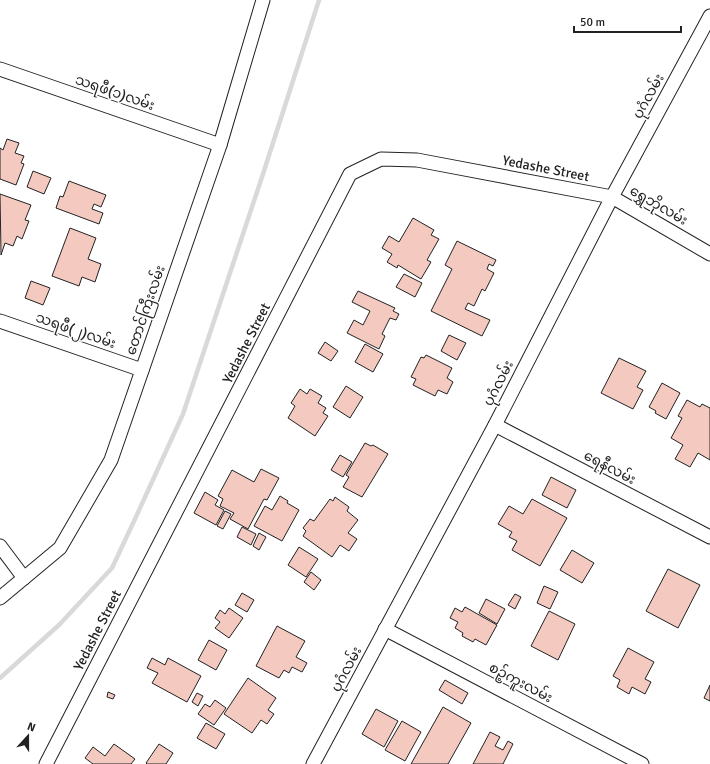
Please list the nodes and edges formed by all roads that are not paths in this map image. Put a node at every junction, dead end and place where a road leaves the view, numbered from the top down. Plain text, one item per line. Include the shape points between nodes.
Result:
1 (263, 0) edge
2 (710, 16) edge
3 (0, 69) edge
4 (220, 145) junction
5 (612, 197) junction
6 (710, 254) edge
7 (0, 321) edge
8 (142, 370) junction
9 (495, 425) junction
10 (710, 537) edge
11 (0, 546) edge
12 (24, 578) junction
13 (0, 598) edge
14 (385, 629) junction
15 (46, 764) edge
16 (313, 764) edge
17 (642, 764) edge

1 - 4 street, တောင်ကြီးလမ်း
2 - 5 street, ပုဂံလမ်း
3 - 4 street, သရဖီ(၁)လမ်း
4 - 8 street, တောင်ကြီးလမ်း
5 - 6 street, ရွှေဘိုလမ်း
5 - 9 street, ပုဂံလမ်း
5 - 15 street, Yedashe Street via 417,160 381,159 350,174
7 - 8 street, သရဖီ(၂)လမ်း
8 - 12 street, တောင်ကြီးလမ်း via 111,460 60,548
9 - 10 street, ရေနီလမ်း
9 - 14 street, ပုဂံလမ်း
11 - 12 street
12 - 13 street, တောင်ကြီးလမ်း
14 - 16 street, ပုဂံလမ်း
14 - 17 street, စဉ့်ကူးလမ်း

